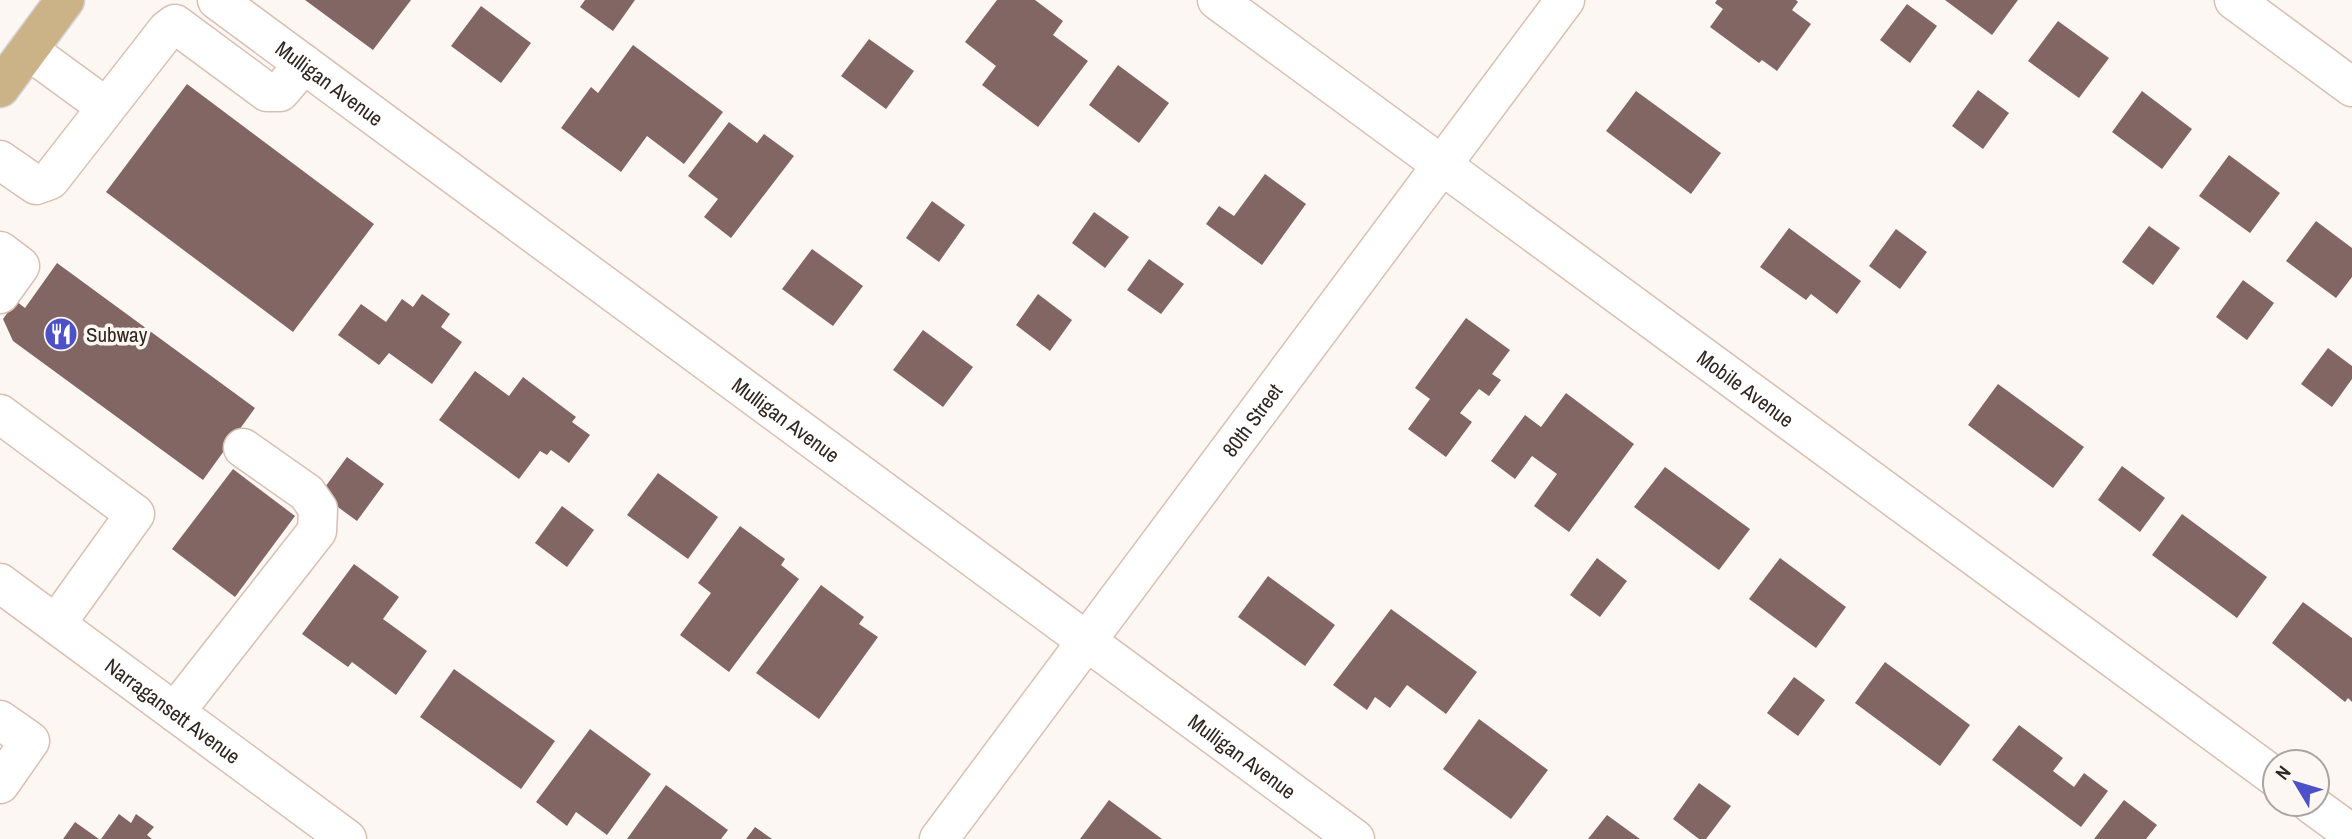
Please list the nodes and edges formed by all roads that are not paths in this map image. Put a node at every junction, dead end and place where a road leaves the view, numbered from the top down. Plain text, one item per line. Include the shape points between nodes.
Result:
1 (65, 0) edge
2 (216, 0) edge
3 (1217, 0) edge
4 (1565, 0) edge
5 (2234, 0) edge
6 (28, 50) junction
7 (304, 64) junction
8 (2352, 87) edge
9 (0, 88) edge
10 (106, 107) junction
11 (0, 160) edge
12 (1440, 166) junction
13 (0, 251) edge
14 (0, 294) edge
15 (0, 414) edge
16 (243, 448) dead end
17 (5, 597) edge
18 (56, 624) junction
19 (1085, 640) junction
20 (175, 712) junction
21 (0, 720) edge
22 (2261, 768) edge
23 (0, 784) edge
24 (2330, 818) edge
25 (2352, 834) edge
26 (347, 839) edge
27 (939, 839) edge
28 (1355, 839) edge

1 - 6 main road
2 - 7 street, Mulligan Avenue
3 - 12 street, Mobile Avenue
4 - 12 street, 80th Street
5 - 8 street
6 - 9 main road
6 - 10 street
7 - 10 street via 280,92 267,92 175,24
7 - 19 street, Mulligan Avenue
10 - 11 street via 50,180 37,185
12 - 19 street, 80th Street
12 - 22 street, Mobile Avenue
13 - 14 street via 20,266
15 - 18 street via 135,514
16 - 20 street via 307,493 318,509 317,531
17 - 18 street, Narragansett Avenue
18 - 20 street, Narragansett Avenue
19 - 27 street, 80th Street
19 - 28 street, Mulligan Avenue
20 - 26 street, Narragansett Avenue
21 - 23 street via 30,741
24 - 25 street

